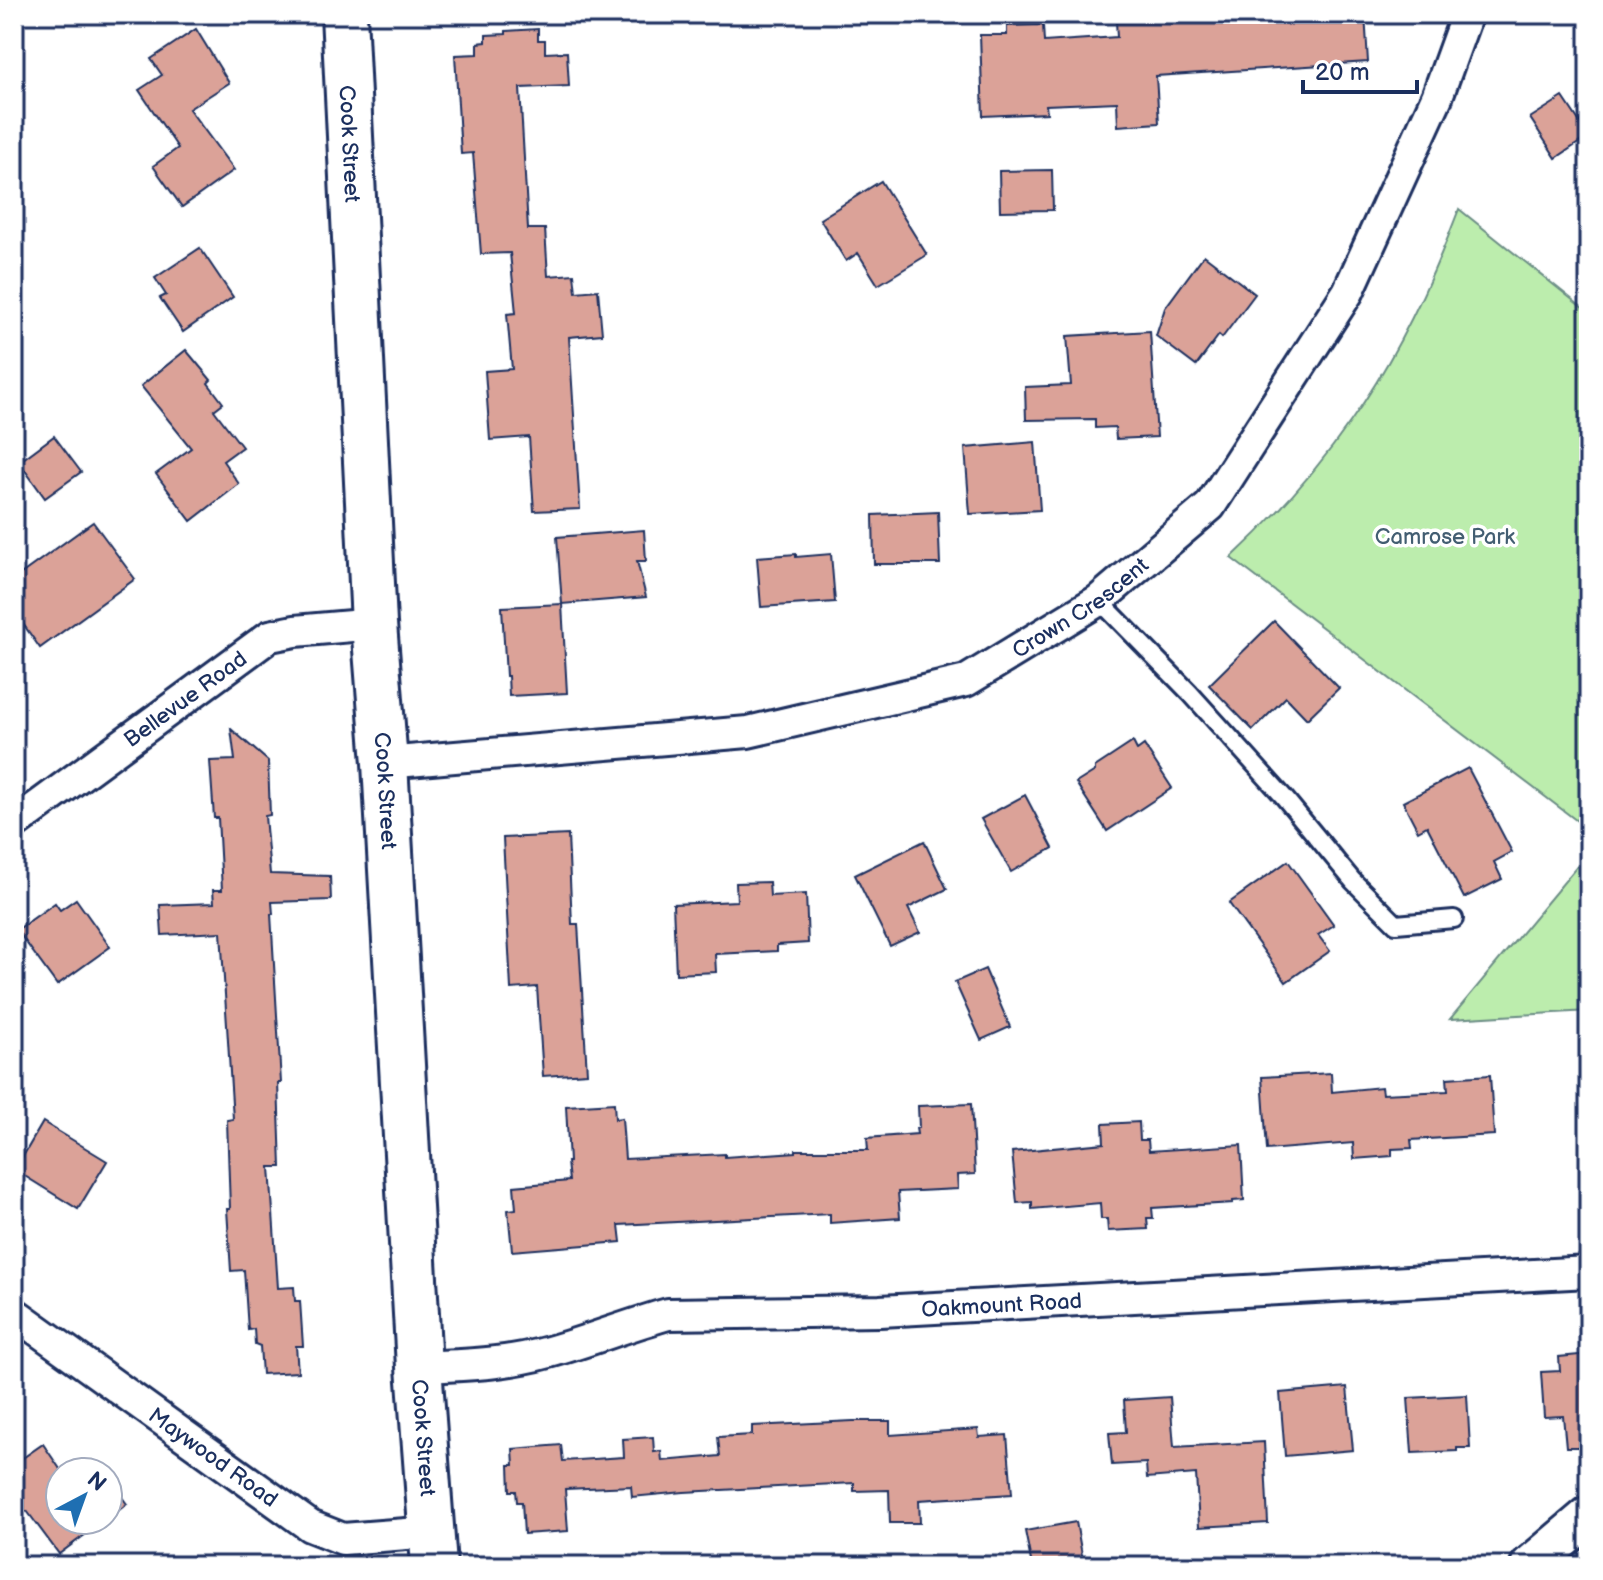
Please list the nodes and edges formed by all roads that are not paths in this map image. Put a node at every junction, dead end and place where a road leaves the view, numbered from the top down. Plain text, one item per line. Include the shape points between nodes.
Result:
1 (344, 14) edge
2 (1467, 14) edge
3 (1099, 600) junction
4 (374, 624) junction
5 (385, 763) junction
6 (14, 824) edge
7 (1454, 919) dead end
8 (1589, 1272) edge
9 (14, 1313) edge
10 (419, 1367) junction
11 (1589, 1516) edge
12 (433, 1549) edge
13 (1530, 1566) edge

1 - 4 main road, Cook Street
2 - 3 street, Crown Crescent via 1437,97 1348,292 1210,506
3 - 5 street, Crown Crescent via 966,681 748,732
3 - 7 lane via 1190,693 1396,924
4 - 5 main road, Cook Street
4 - 6 street, Bellevue Road via 270,636
5 - 10 main road, Cook Street
8 - 10 street, Oakmount Road via 880,1311 668,1314 549,1352 499,1362
9 - 12 street, Maywood Road via 310,1526 343,1539
10 - 12 main road, Cook Street
11 - 13 street

